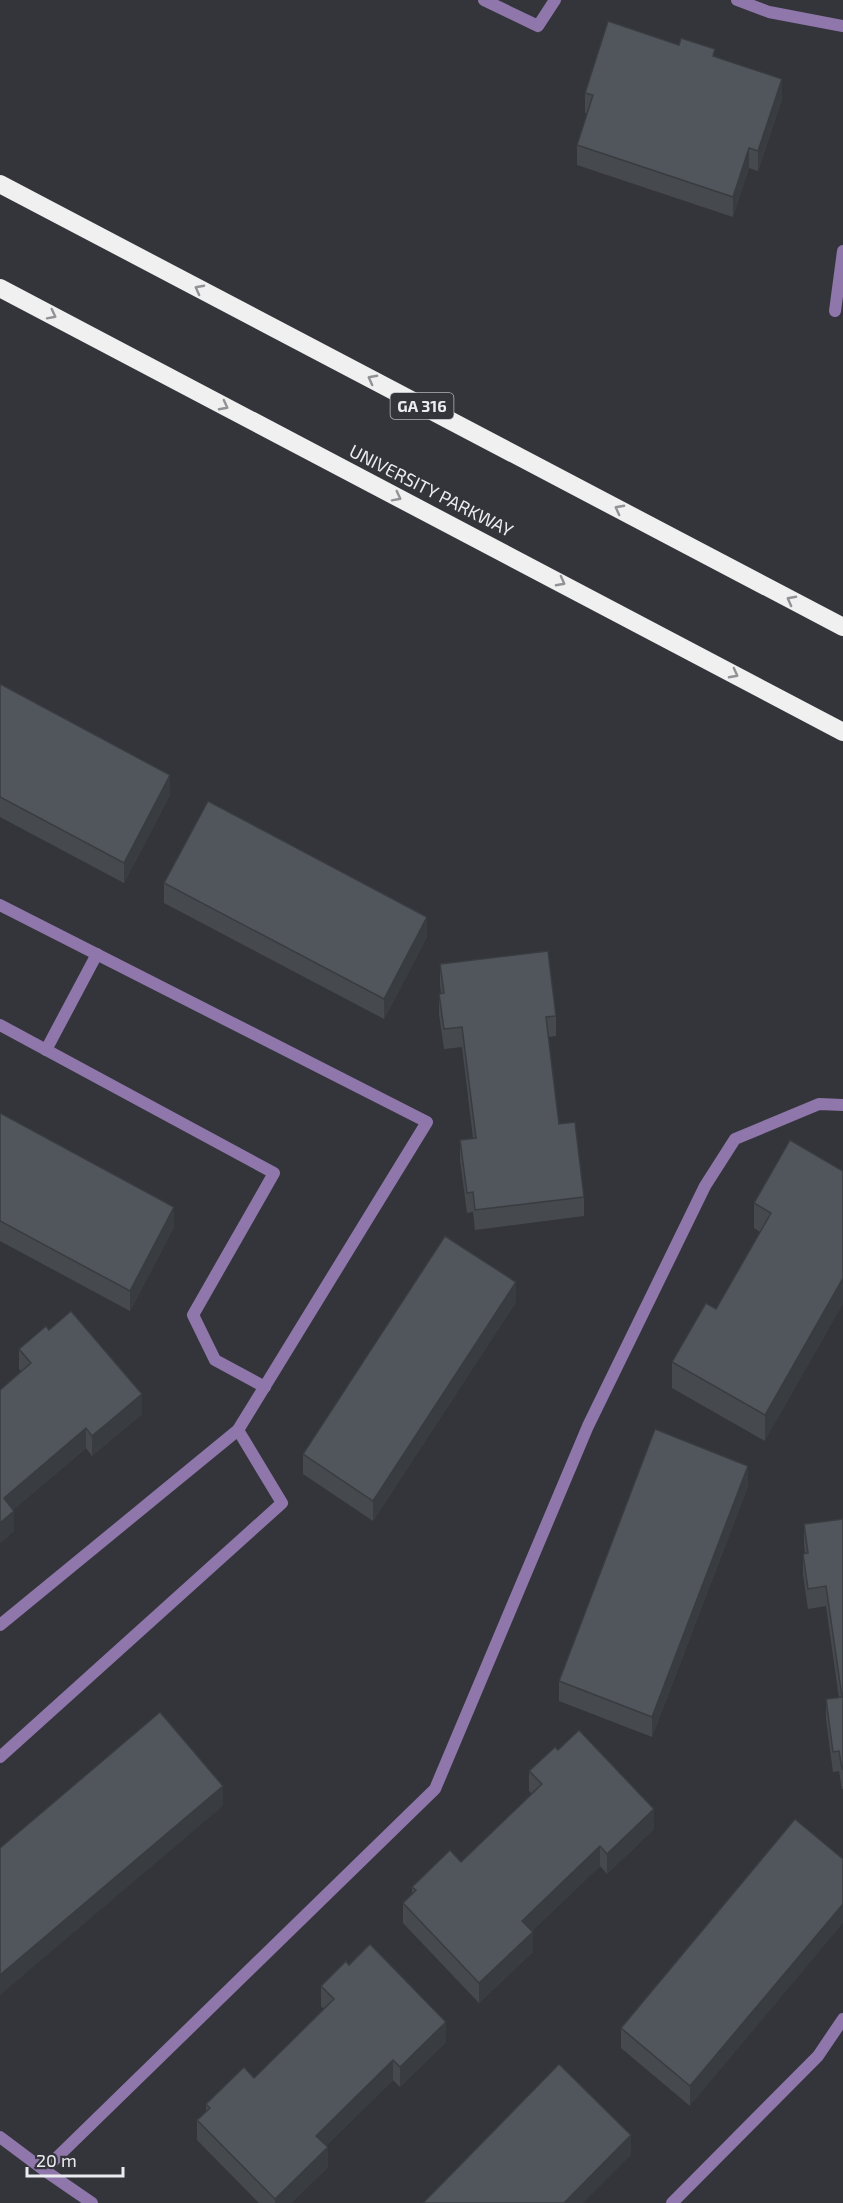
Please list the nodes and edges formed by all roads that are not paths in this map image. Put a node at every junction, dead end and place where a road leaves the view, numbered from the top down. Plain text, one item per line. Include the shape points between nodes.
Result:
1 (484, 0) edge
2 (555, 0) edge
3 (737, 0) edge
4 (843, 26) edge
5 (0, 184) edge
6 (843, 251) edge
7 (0, 288) edge
8 (835, 311) dead end
9 (843, 627) edge
10 (843, 732) edge
11 (0, 905) edge
12 (97, 954) junction
13 (0, 1025) edge
14 (46, 1050) junction
15 (843, 1105) edge
16 (265, 1387) junction
17 (238, 1430) junction
18 (0, 1625) edge
19 (0, 1757) edge
20 (843, 2019) edge
21 (0, 2137) edge
22 (44, 2170) junction
23 (92, 2203) edge
24 (672, 2203) edge

1 - 2 street via 538,26
3 - 4 street via 769,12
9 -> 5 highway, GA 316
6 - 8 street
7 -> 10 highway, UNIVERSITY PARKWAY
11 - 12 street
12 - 14 street
12 - 16 street via 427,1122
13 - 14 street
14 - 16 street via 274,1173 193,1315 215,1360
15 - 22 street via 819,1104 735,1139 705,1186 588,1426 435,1789
16 - 17 street
17 - 18 street
17 - 19 street via 282,1503
20 - 24 street via 818,2056
21 - 22 street
22 - 23 street

